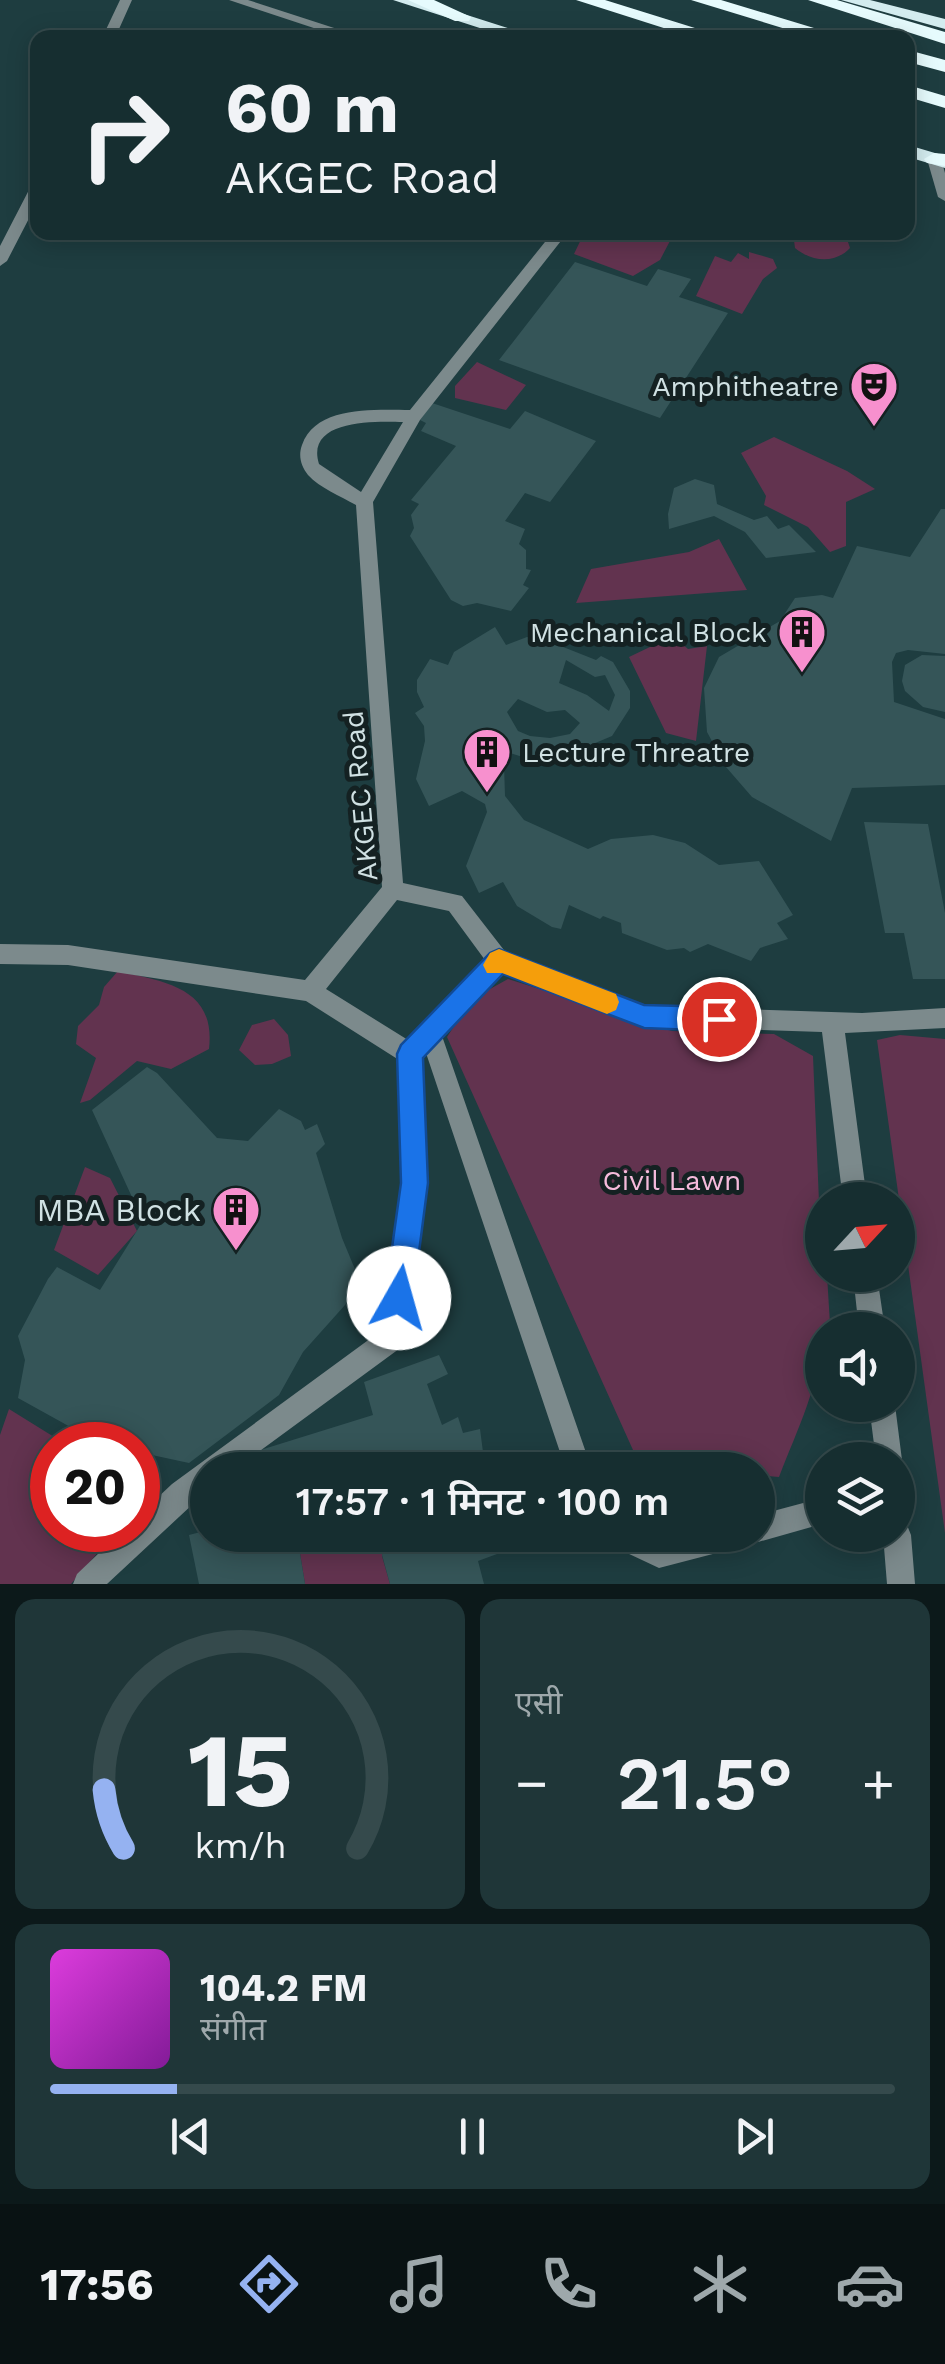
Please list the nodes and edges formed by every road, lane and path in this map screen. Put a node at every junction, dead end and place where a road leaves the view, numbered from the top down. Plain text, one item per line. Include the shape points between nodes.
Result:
1 (126, 0) edge
2 (235, 0) edge
3 (402, 0) edge
4 (417, 0) edge
5 (585, 0) edge
6 (700, 0) edge
7 (817, 0) edge
8 (850, 0) edge
9 (462, 18) junction
10 (945, 24) edge
11 (112, 30) edge
12 (333, 30) edge
13 (503, 30) edge
14 (690, 30) edge
15 (809, 30) edge
16 (945, 38) edge
17 (915, 58) edge
18 (945, 66) edge
19 (915, 93) edge
20 (945, 102) edge
21 (915, 153) edge
22 (941, 160) edge
23 (945, 198) edge
24 (30, 202) edge
25 (555, 240) edge
26 (0, 261) edge
27 (414, 416) junction
28 (364, 502) junction
29 (392, 890) junction
30 (0, 954) edge
31 (499, 961) junction
32 (310, 991) junction
33 (945, 1018) edge
34 (832, 1022) junction
35 (430, 1032) junction
36 (410, 1054) junction
37 (853, 1182) edge
38 (237, 1452) edge
39 (573, 1452) edge
40 (190, 1486) edge
41 (805, 1516) edge
42 (775, 1524) edge
43 (899, 1552) edge
44 (86, 1584) edge
45 (902, 1584) edge

1 - 11 street
2 - 12 street
3 - 9 highway
4 - 9 highway
5 - 14 highway
6 - 15 highway
7 - 16 highway
8 - 10 highway
9 - 13 highway
17 - 18 highway
19 - 20 highway
21 - 22 highway
22 - 23 street
24 - 26 street
25 - 27 street
27 - 28 street
27 - 28 street via 346,418 310,444 314,471
28 - 29 street, AKGEC Road
29 - 31 street, AKGEC Road via 455,903
29 - 32 street
30 - 32 street via 68,955
31 - 34 street via 644,1016
31 - 35 street
32 - 36 street
33 - 34 street
34 - 37 street
35 - 36 street
35 - 39 street
36 - 38 street via 415,1183 394,1336
40 - 44 street
41 - 42 street
43 - 45 street

